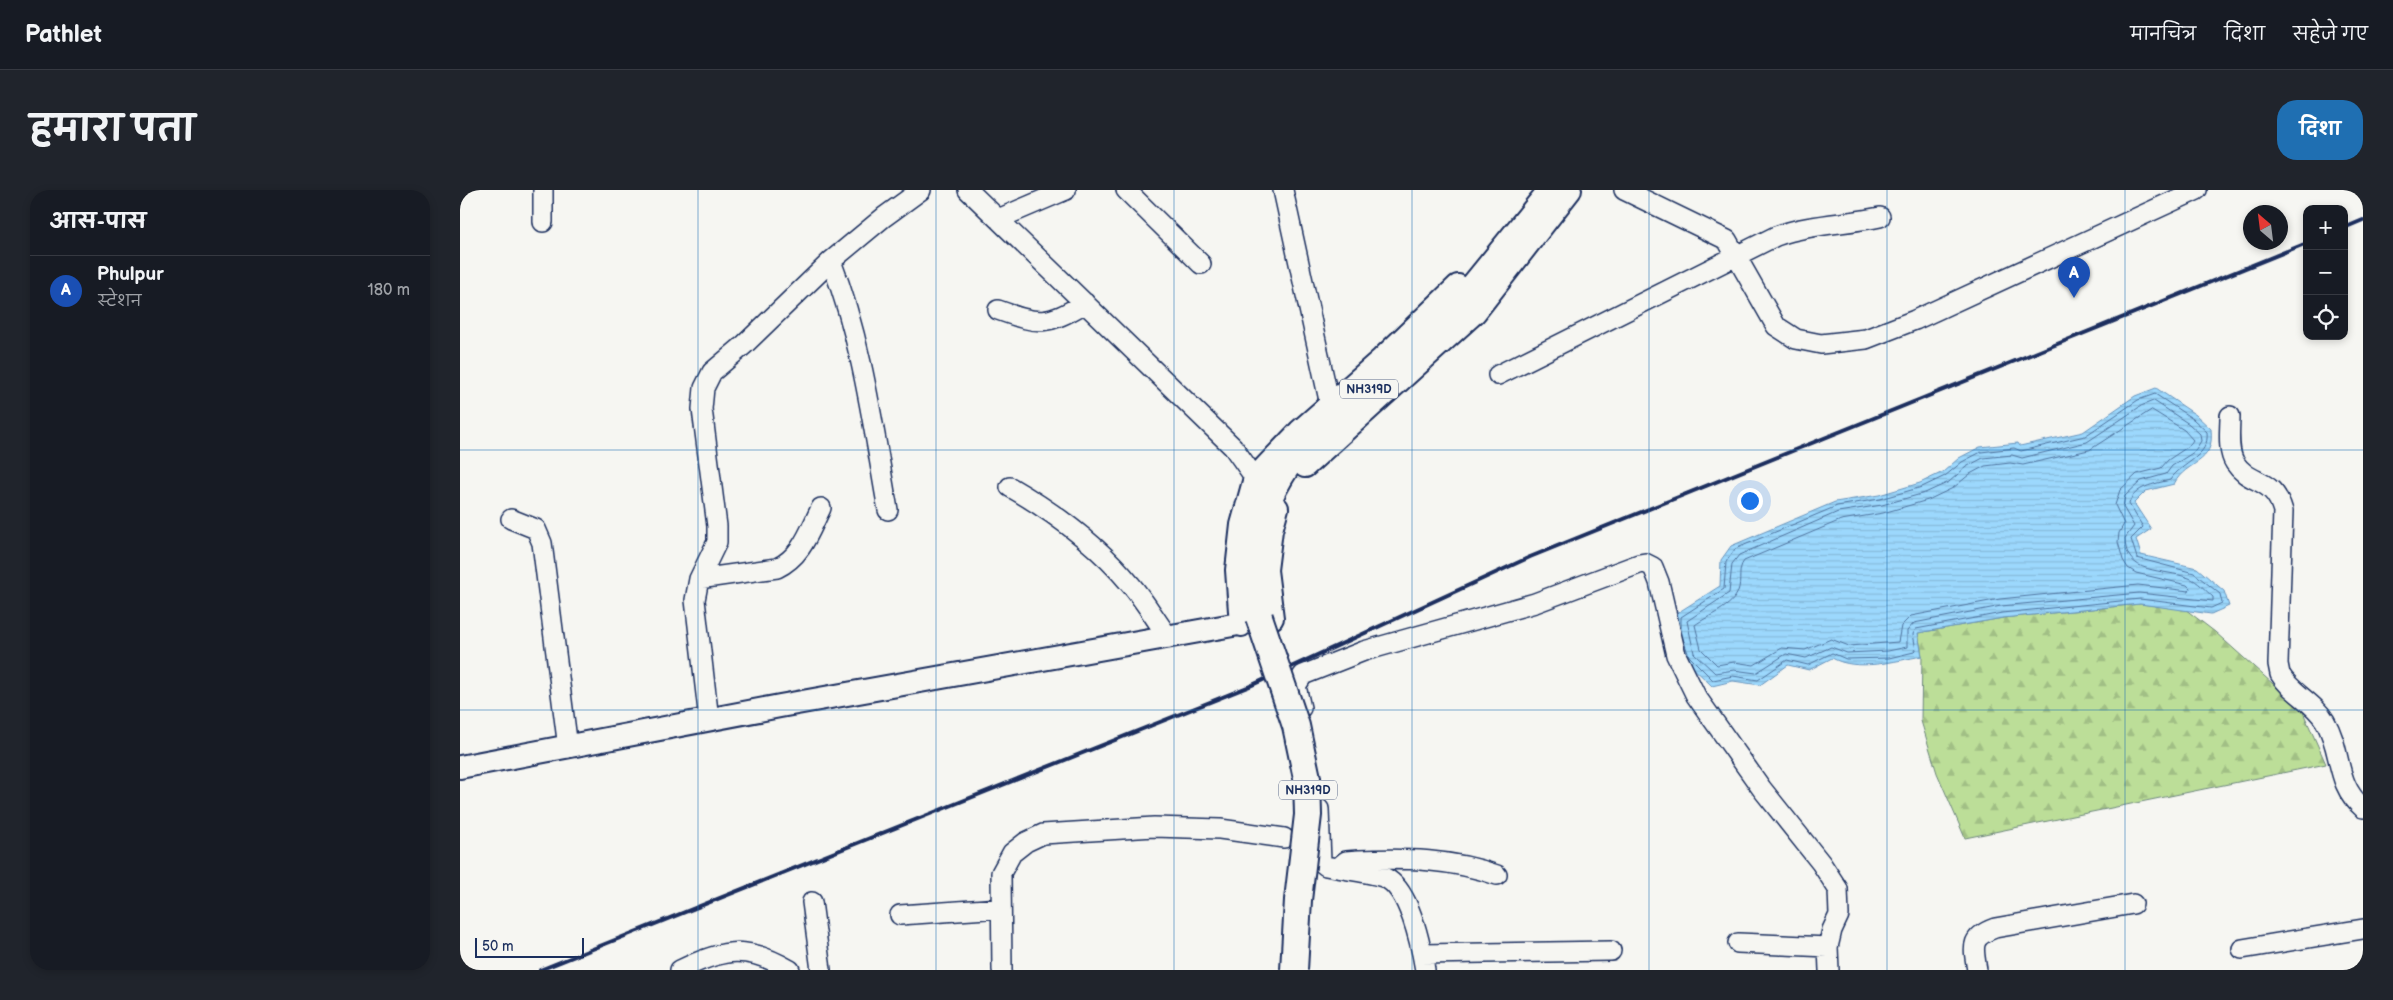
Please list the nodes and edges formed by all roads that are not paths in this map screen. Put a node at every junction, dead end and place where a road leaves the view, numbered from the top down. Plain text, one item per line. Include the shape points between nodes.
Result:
1 (543, 190) edge
2 (921, 190) edge
3 (968, 190) edge
4 (1066, 190) edge
5 (1126, 190) edge
6 (1283, 190) edge
7 (1535, 190) edge
8 (1552, 190) edge
9 (1570, 190) edge
10 (1624, 190) edge
11 (2196, 190) edge
12 (1880, 217) dead end
13 (998, 219) junction
14 (543, 222) dead end
15 (1737, 256) junction
16 (830, 261) junction
17 (1201, 264) dead end
18 (1085, 303) junction
19 (998, 310) dead end
20 (1498, 375) dead end
21 (1330, 405) junction
22 (2230, 416) dead end
23 (1262, 470) junction
24 (1010, 487) dead end
25 (821, 508) dead end
26 (888, 510) dead end
27 (510, 519) dead end
28 (699, 579) junction
29 (1241, 625) junction
30 (1169, 638) junction
31 (709, 720) junction
32 (568, 748) junction
33 (460, 767) edge
34 (2363, 808) edge
35 (1284, 838) dead end
36 (1336, 868) junction
37 (1497, 875) dead end
38 (812, 902) dead end
39 (2133, 904) dead end
40 (1001, 908) junction
41 (900, 914) dead end
42 (2363, 930) edge
43 (1738, 943) dead end
44 (1828, 947) junction
45 (2242, 949) dead end
46 (1611, 951) dead end
47 (1423, 962) edge
48 (680, 970) edge
49 (790, 970) edge
50 (821, 970) edge
51 (1002, 970) edge
52 (1294, 970) edge
53 (1829, 970) edge
54 (1977, 970) edge

1 - 14 street
2 - 16 street
3 - 13 street
4 - 13 street
5 - 17 street
6 - 21 street
7 - 21 main road via 1453,292
8 - 52 highway, NH319D, bridge via 1462,301 1288,464 1264,506 1254,546 1254,591 1258,617 1296,726 1307,778 1308,815
9 - 29 main road via 1475,312 1282,490 1271,530 1266,570 1272,618
10 - 15 street via 1712,231 1726,240
11 - 15 street via 1915,320 1866,339 1821,344 1796,339 1776,326
12 - 15 street via 1796,229
13 - 18 street
15 - 20 street
16 - 26 street via 862,364
16 - 28 street via 712,372 704,388 702,409 717,542
18 - 19 street via 1046,322 1030,322
18 - 23 street via 1233,447
21 - 23 main road
22 - 34 street via 2234,462 2242,471 2267,485 2276,494 2283,511 2280,674 2325,721 2334,741 2345,787
23 - 29 main road via 1242,524 1237,570
24 - 30 street via 1085,538 1116,567
25 - 28 street via 800,551 787,563 777,568
27 - 32 street via 536,529 542,543
28 - 31 street via 695,600
29 - 30 main road
30 - 31 main road
31 - 32 main road
32 - 33 main road
35 - 40 street via 1220,830 1154,827 1043,834 1012,853 1001,873
36 - 37 street via 1346,861 1443,861
36 - 44 street via 1326,866 1319,858 1319,786 1296,686 1300,677 1364,652 1535,603 1645,563 1656,572 1676,655 1696,696 1838,889 1839,915
36 - 47 street via 1385,877 1407,904 1418,932
38 - 50 street
39 - 54 street via 1984,932 1974,944
40 - 41 street
40 - 51 street
42 - 45 street
43 - 44 street
44 - 53 street
46 - 47 street
48 - 49 street via 730,952 758,954

